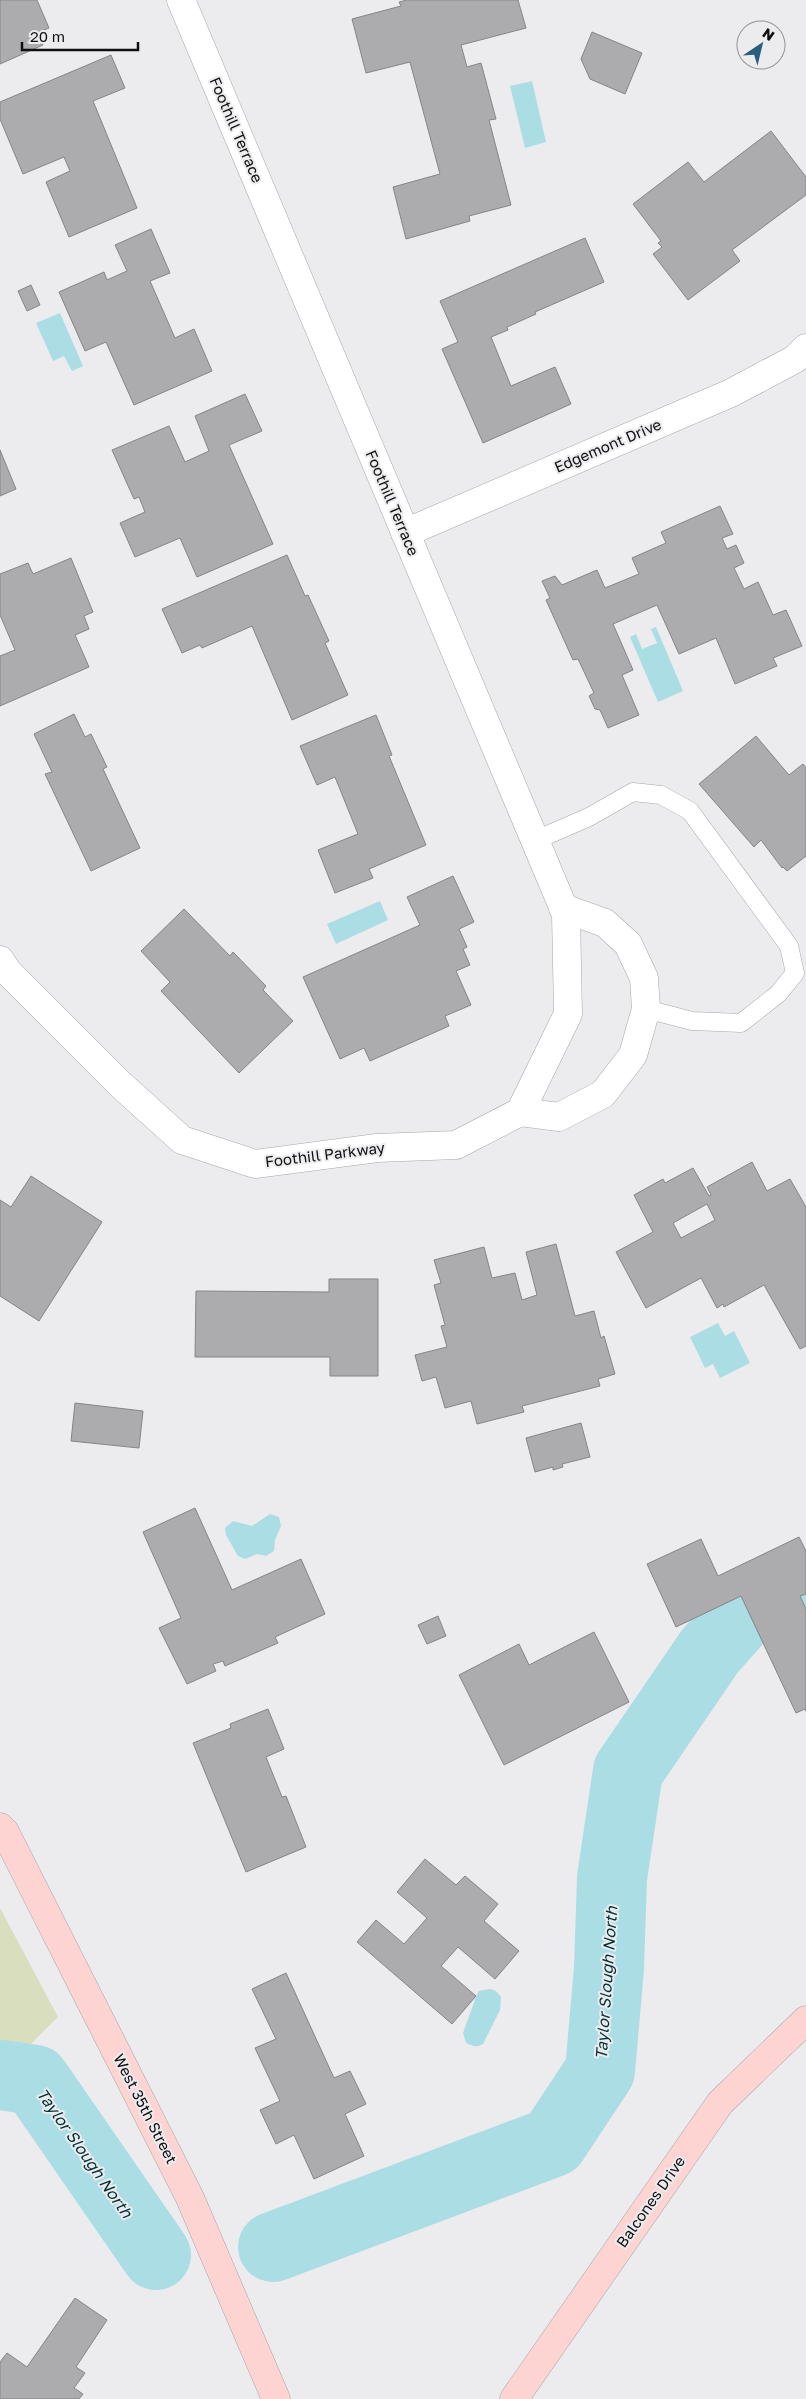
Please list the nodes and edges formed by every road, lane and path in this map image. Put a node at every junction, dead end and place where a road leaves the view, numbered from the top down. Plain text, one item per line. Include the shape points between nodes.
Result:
1 (181, 0) edge
2 (806, 348) edge
3 (405, 533) junction
4 (536, 840) junction
5 (563, 908) junction
6 (3, 973) edge
7 (646, 1009) junction
8 (520, 1112) junction
9 (2, 1826) edge
10 (806, 2020) edge
11 (270, 2396) edge
12 (514, 2399) edge

1 - 3 street, Foothill Terrace
2 - 3 street, Edgemont Drive via 795,359 731,393
3 - 4 street, Foothill Terrace
4 - 5 street, Foothill Terrace
4 - 7 lane via 589,817 633,792 661,795 690,811 789,946 795,973 778,994 741,1023 692,1021
5 - 7 street via 605,923 628,944 644,978
5 - 8 street, Foothill Terrace via 566,914 568,1014
6 - 8 street, Foothill Parkway via 182,1140 255,1164 377,1148 456,1145
7 - 8 street via 633,1056 603,1094 559,1117
9 - 11 street, West 35th Street via 190,2198
10 - 12 street, Balcones Drive via 720,2103

